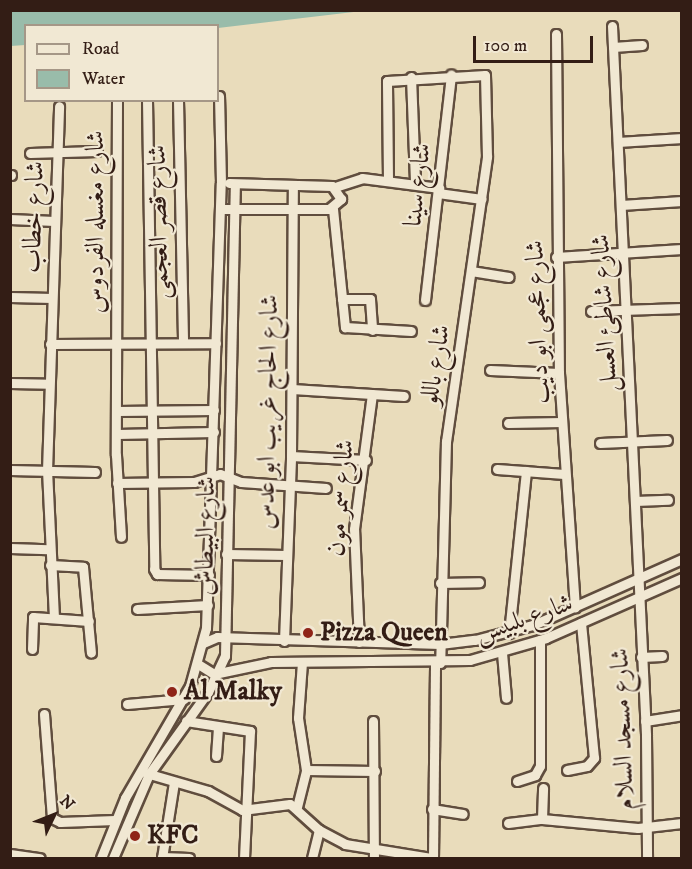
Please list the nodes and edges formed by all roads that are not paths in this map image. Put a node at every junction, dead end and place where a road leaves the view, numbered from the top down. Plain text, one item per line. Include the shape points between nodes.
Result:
1 (612, 26) dead end
2 (556, 34) dead end
3 (642, 45) dead end
4 (614, 47) junction
5 (451, 74) junction
6 (411, 76) junction
7 (219, 96) edge
8 (117, 102) edge
9 (147, 102) edge
10 (178, 102) edge
11 (59, 106) dead end
12 (681, 138) edge
13 (618, 142) junction
14 (97, 151) dead end
15 (57, 152) junction
16 (30, 153) dead end
17 (388, 179) junction
18 (221, 183) junction
19 (415, 183) junction
20 (235, 184) junction
21 (293, 185) junction
22 (335, 187) junction
23 (439, 191) junction
24 (482, 199) junction
25 (681, 201) edge
26 (621, 205) junction
27 (220, 209) junction
28 (235, 209) junction
29 (293, 209) junction
30 (333, 209) junction
31 (10, 219) edge
32 (54, 221) junction
33 (681, 249) edge
34 (623, 253) junction
35 (556, 257) junction
36 (471, 271) junction
37 (508, 277) dead end
38 (10, 297) edge
39 (52, 298) junction
40 (342, 299) junction
41 (425, 300) dead end
42 (681, 308) edge
43 (591, 311) dead end
44 (626, 311) junction
45 (372, 330) junction
46 (411, 331) dead end
47 (151, 343) junction
48 (183, 343) junction
49 (216, 343) junction
50 (50, 344) junction
51 (117, 344) junction
52 (490, 370) dead end
53 (560, 373) junction
54 (10, 383) edge
55 (49, 384) junction
56 (292, 389) junction
57 (372, 394) junction
58 (404, 396) dead end
59 (152, 410) junction
60 (214, 410) junction
61 (117, 411) junction
62 (562, 422) junction
63 (508, 423) dead end
64 (213, 432) junction
65 (152, 433) junction
66 (117, 434) junction
67 (667, 440) dead end
68 (632, 441) junction
69 (600, 443) dead end
70 (291, 456) junction
71 (366, 460) junction
72 (497, 469) dead end
73 (10, 470) edge
74 (47, 471) junction
75 (526, 471) junction
76 (95, 472) dead end
77 (564, 474) junction
78 (212, 477) junction
79 (228, 477) junction
80 (117, 483) junction
81 (153, 483) junction
82 (290, 485) junction
83 (326, 488) dead end
84 (668, 500) dead end
85 (635, 501) junction
86 (121, 537) dead end
87 (10, 548) edge
88 (48, 549) junction
89 (226, 554) junction
90 (286, 555) junction
91 (681, 559) edge
92 (50, 565) junction
93 (209, 576) junction
94 (639, 578) junction
95 (681, 578) edge
96 (479, 582) dead end
97 (440, 583) junction
98 (640, 597) junction
99 (208, 605) junction
100 (575, 607) junction
101 (137, 609) dead end
102 (54, 618) junction
103 (88, 621) junction
104 (581, 623) junction
105 (509, 633) junction
106 (226, 638) junction
107 (540, 640) junction
108 (284, 641) junction
109 (359, 642) junction
110 (203, 643) junction
111 (440, 644) junction
112 (32, 649) dead end
113 (91, 653) dead end
114 (502, 653) junction
115 (662, 656) dead end
116 (641, 657) junction
117 (302, 662) junction
118 (437, 663) junction
119 (198, 664) junction
120 (219, 673) junction
121 (506, 698) dead end
122 (184, 699) junction
123 (127, 704) dead end
124 (45, 714) dead end
125 (681, 715) edge
126 (186, 721) junction
127 (373, 721) dead end
128 (645, 721) junction
129 (218, 727) junction
130 (216, 756) dead end
131 (306, 770) junction
132 (567, 770) dead end
133 (375, 771) junction
134 (145, 772) junction
135 (517, 781) dead end
136 (174, 782) junction
137 (543, 788) dead end
138 (297, 807) junction
139 (432, 809) junction
140 (246, 811) junction
141 (463, 814) dead end
142 (542, 819) junction
143 (115, 820) junction
144 (681, 823) edge
145 (508, 824) dead end
146 (647, 827) junction
147 (319, 830) junction
148 (353, 847) junction
149 (10, 854) edge
150 (374, 854) edge
151 (26, 857) edge
152 (40, 858) edge
153 (101, 858) edge
154 (113, 858) edge
155 (162, 858) edge
156 (189, 858) edge
157 (244, 858) edge
158 (312, 858) edge
159 (351, 858) edge
160 (432, 858) edge
161 (647, 858) edge

1 - 4 street, شارع شاطئ العسل
2 - 35 street, شارع عجمى ابو ديب
3 - 4 street
4 - 13 street, شارع شاطئ العسل
5 - 6 street
5 - 23 street, شارع سينا
5 - 24 street, شارع باللو via 485,75 488,146
6 - 17 street via 394,77 385,84
6 - 19 street
7 - 18 street, شارع البيطاش
8 - 51 street, شارع مغسله الفردوس
9 - 47 street
10 - 48 street, شارع قصر العجمى
11 - 15 street, شارع خطاب
12 - 13 street
13 - 26 street, شارع شاطئ العسل
14 - 15 street
15 - 16 street
15 - 32 street, شارع خطاب
17 - 19 street
17 - 22 street via 352,179
18 - 20 street
18 - 27 street, شارع البيطاش
19 - 23 street
20 - 21 street
20 - 28 street, شارع البيطاش
21 - 22 street
21 - 29 street, شارع الحاج غريب ابو عدس
22 - 30 street via 341,199
23 - 24 street
23 - 41 street, شارع سينا
24 - 36 street, شارع باللو
25 - 26 street
26 - 34 street, شارع شاطئ العسل
27 - 28 street
27 - 49 street, شارع البيطاش
28 - 29 street
28 - 79 street, شارع البيطاش
29 - 30 street
29 - 56 street, شارع الحاج غريب ابو عدس
30 - 40 street
31 - 32 street
32 - 39 street, شارع خطاب
33 - 34 street
34 - 35 street
34 - 44 street, شارع شاطئ العسل
35 - 53 street, شارع عجمى ابو ديب
36 - 37 street
36 - 97 street, شارع باللو via 446,441
38 - 39 street
39 - 50 street, شارع خطاب
40 - 45 street via 346,328
40 - 45 street via 370,299
42 - 44 street
43 - 44 street
44 - 68 street, شارع شاطئ العسل
45 - 46 street
47 - 48 street
47 - 51 street
47 - 59 street
48 - 49 street
49 - 60 street, شارع البيطاش
50 - 51 street
50 - 55 street, شارع خطاب
51 - 61 street, شارع مغسله الفردوس
52 - 53 street
53 - 62 street, شارع عجمى ابو ديب
54 - 55 street
55 - 74 street, شارع خطاب
56 - 57 street
56 - 70 street, شارع الحاج غريب ابو عدس
57 - 58 street
57 - 71 street, شارع سمر مون
59 - 60 street
59 - 61 street
59 - 65 street
60 - 64 street, شارع البيطاش
61 - 66 street, شارع مغسله الفردوس
62 - 63 street
62 - 77 street, شارع عجمى ابو ديب
64 - 65 street
64 - 78 street, شارع البيطاش
65 - 66 street
65 - 81 street
66 - 80 street, شارع مغسله الفردوس
67 - 68 street
68 - 69 street
68 - 85 street, شارع شاطئ العسل
70 - 71 street
70 - 82 street, شارع الحاج غريب ابو عدس
71 - 109 street, شارع سمر مون via 354,529
72 - 75 street
73 - 74 street
74 - 76 street
74 - 88 street, شارع خطاب
75 - 77 street
75 - 105 street
77 - 100 street, شارع عجمى ابو ديب
78 - 79 street
78 - 81 street
78 - 93 street, شارع البيطاش
79 - 82 street
79 - 89 street, شارع البيطاش
80 - 81 street
80 - 86 street, شارع مغسله الفردوس
81 - 93 street via 154,572
82 - 83 street
82 - 90 street, شارع الحاج غريب ابو عدس
84 - 85 street
85 - 94 street, شارع شاطئ العسل
87 - 88 street
88 - 92 street, شارع خطاب
89 - 90 street
89 - 106 street, شارع البيطاش
90 - 108 street, شارع الحاج غريب ابو عدس
91 - 94 street, شارع بلبيس
92 - 102 street, شارع خطاب
92 - 103 street via 83,567
93 - 99 street, شارع البيطاش
94 - 98 street, شارع شاطئ العسل
94 - 100 street, شارع بلبيس
95 - 98 street, شارع بلبيس
96 - 97 street
97 - 111 street, شارع باللو
98 - 104 street, شارع بلبيس
98 - 116 street, شارع مسجد السلام
99 - 101 street
99 - 110 street, شارع البيطاش
100 - 105 street, شارع بلبيس
102 - 103 street
102 - 112 street via 31,618
103 - 113 street
104 - 107 street, شارع بلبيس
104 - 132 street via 594,758 590,765
105 - 111 street, شارع بلبيس
106 - 108 street, شارع بلبيس
106 - 110 street, شارع بلبيس
106 - 120 street, شارع البيطاش
107 - 114 street, شارع بلبيس
107 - 135 street via 540,766 535,775
108 - 109 street, شارع بلبيس
109 - 111 street, شارع بلبيس
110 - 119 street, شارع البيطاش
111 - 118 street, شارع باللو
114 - 118 street, شارع بلبيس
114 - 121 street
115 - 116 street
116 - 128 street, شارع مسجد السلام
117 - 118 street, شارع بلبيس
117 - 120 street, شارع بلبيس via 258,662
117 - 131 street via 298,718
118 - 139 street, شارع باللو
119 - 120 street
119 - 122 street, شارع البيطاش
120 - 126 street, شارع البيطاش
122 - 123 street
122 - 134 street, شارع البيطاش
124 - 143 street via 52,818 60,822
125 - 128 street
126 - 129 street
126 - 134 street, شارع البيطاش
127 - 133 street
128 - 146 street, شارع مسجد السلام
129 - 130 street
129 - 140 street via 242,726 251,734
131 - 133 street
131 - 138 street
133 - 150 street
134 - 136 street
134 - 143 street, شارع البيطاش
134 - 154 street, شارع البيطاش
136 - 140 street via 208,791
136 - 155 street
137 - 142 street
138 - 140 street via 277,803
138 - 147 street
139 - 141 street
139 - 160 street, شارع باللو
140 - 157 street
142 - 145 street
142 - 146 street
143 - 153 street, شارع البيطاش
144 - 146 street
146 - 161 street, شارع مسجد السلام
147 - 148 street
147 - 158 street
148 - 150 street
148 - 159 street
149 - 151 street
150 - 160 street
151 - 152 street
155 - 156 street

